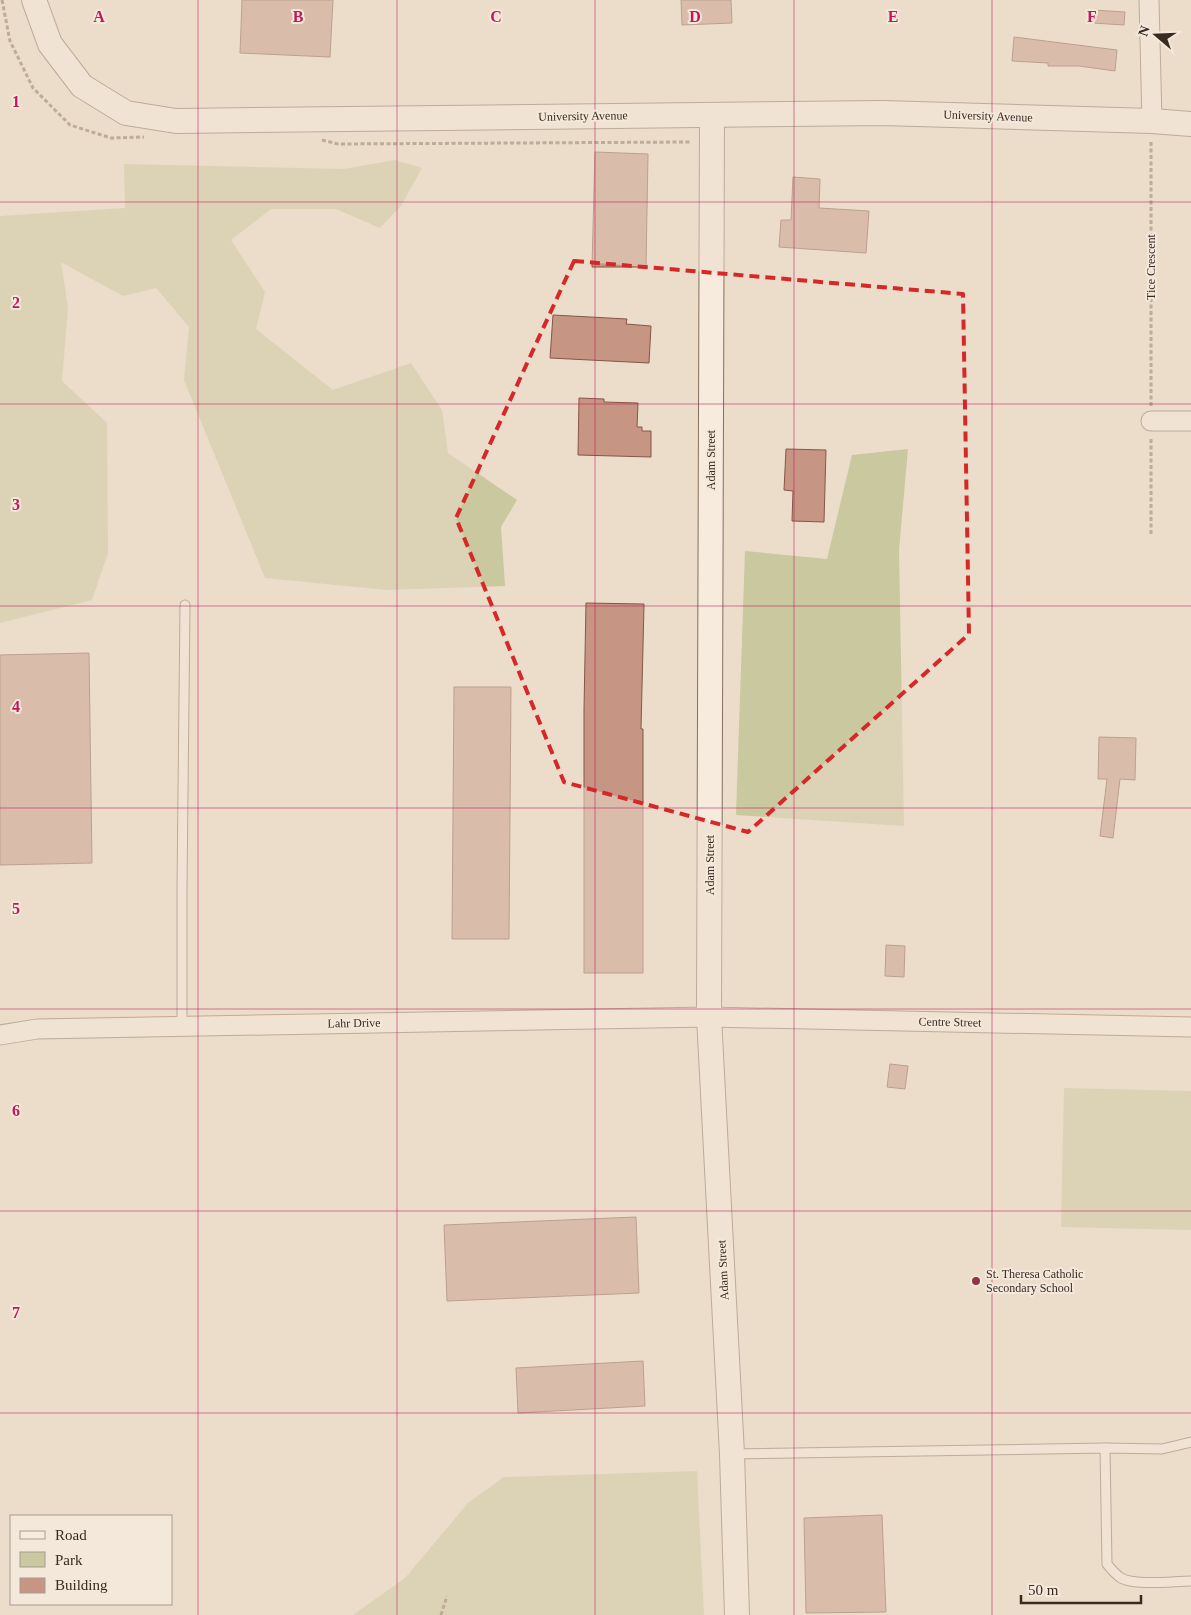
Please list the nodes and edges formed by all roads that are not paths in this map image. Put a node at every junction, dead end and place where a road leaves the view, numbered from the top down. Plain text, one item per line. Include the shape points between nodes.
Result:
1 (34, 0) edge
2 (1149, 0) edge
3 (712, 115) junction
4 (1152, 121) junction
5 (1191, 124) edge
6 (1151, 421) road end
7 (1191, 421) edge
8 (185, 605) dead end
9 (709, 1017) junction
10 (182, 1026) junction
11 (1191, 1027) edge
12 (0, 1035) edge
13 (1191, 1442) edge
14 (1105, 1448) junction
15 (732, 1454) junction
16 (1191, 1581) edge
17 (737, 1615) edge

1 - 3 street, University Avenue via 50,44 82,86 126,113 176,121
2 - 4 street
3 - 4 street, University Avenue via 883,113
3 - 9 street, Adam Street
4 - 5 street, University Avenue
6 - 7 street
8 - 10 lane
9 - 10 street, Lahr Drive
9 - 11 street, Centre Street
9 - 15 street, Adam Street
10 - 12 street, Lahr Drive via 37,1029
13 - 14 lane via 1162,1449
14 - 15 lane
14 - 16 lane via 1107,1564 1122,1578 1134,1582
15 - 17 street, Adam Street

